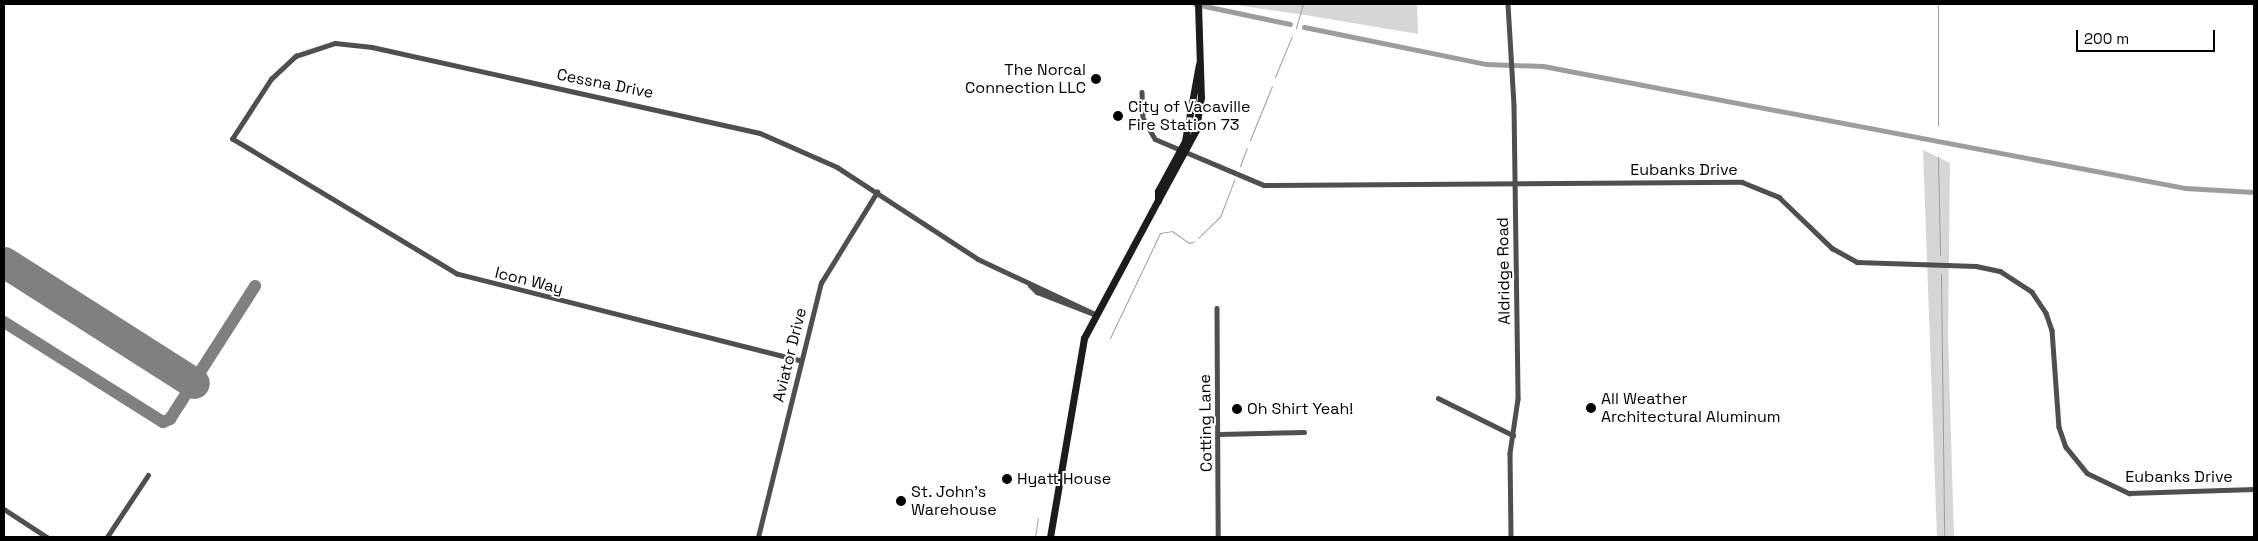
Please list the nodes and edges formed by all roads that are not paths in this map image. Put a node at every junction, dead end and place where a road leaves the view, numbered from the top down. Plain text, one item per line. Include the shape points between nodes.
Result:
1 (1508, 4) edge
2 (1199, 7) edge
3 (1142, 92) dead end
4 (1183, 152) junction
5 (275, 166) joint
6 (1515, 184) junction
7 (877, 192) junction
8 (1217, 308) dead end
9 (1095, 314) junction
10 (800, 361) junction
11 (1438, 398) dead end
12 (1304, 432) dead end
13 (1219, 434) junction
14 (1513, 435) junction
15 (148, 475) dead end
16 (2254, 489) edge
17 (4, 510) edge
18 (47, 537) edge
19 (107, 537) edge
20 (758, 537) edge
21 (1050, 537) edge
22 (1218, 537) edge
23 (1511, 537) edge

1 - 6 street, Aldridge Road
2 - 4 street via 1199,64
3 - 4 street, Eubanks Drive via 1149,134
4 - 6 street, Eubanks Drive via 1264,185
4 - 9 street via 1158,191 1158,200
5 - 7 street, Cessna Drive via 232,139 283,65 313,47 346,43 732,124 837,167
5 - 10 street, Icon Way via 457,274
6 - 14 street, Aldridge Road via 1518,399
6 - 16 street, Eubanks Drive via 1742,182 1778,197 1832,248 1857,262 1967,266 2000,271 2032,292 2046,313 2052,330 2060,427 2066,447 2087,473 2129,493
7 - 9 street, Cessna Drive via 966,253 1030,285 1036,292
7 - 10 street, Aviator Drive via 821,283
8 - 13 street, Cotting Lane
9 - 21 street via 1077,362
10 - 20 street, Aviator Drive
11 - 14 street
12 - 13 street
13 - 22 street, Cotting Lane
14 - 23 street, Aldridge Road
15 - 19 street
17 - 18 street

